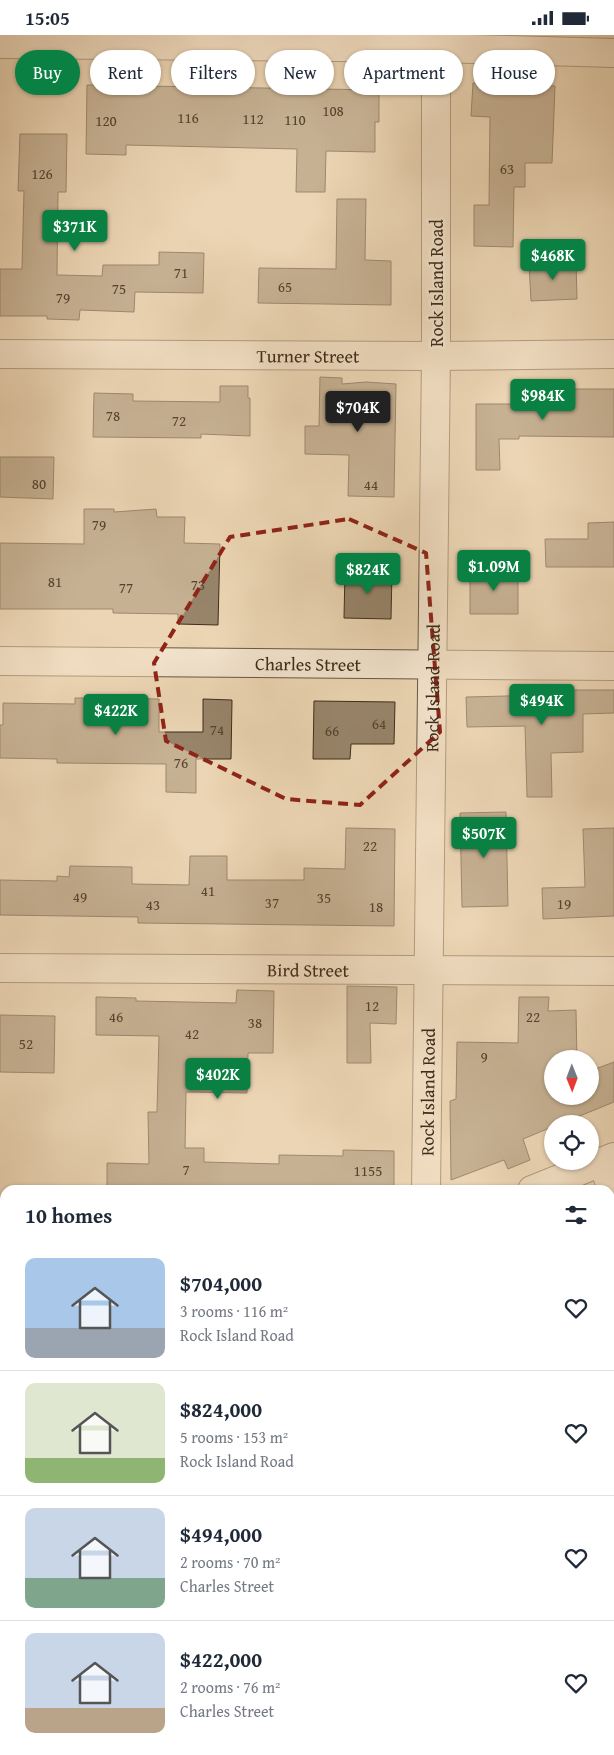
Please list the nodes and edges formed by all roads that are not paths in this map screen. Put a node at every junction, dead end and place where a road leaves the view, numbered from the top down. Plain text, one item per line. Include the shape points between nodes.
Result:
1 (436, 42) edge
2 (0, 45) edge
3 (614, 53) edge
4 (0, 354) edge
5 (614, 354) edge
6 (436, 356) junction
7 (0, 661) edge
8 (432, 665) junction
9 (614, 666) edge
10 (0, 968) edge
11 (429, 969) junction
12 (614, 971) edge
13 (608, 1159) edge
14 (426, 1185) edge
15 (544, 1185) edge
16 (612, 1185) edge

1 - 2 street
1 - 3 street
1 - 6 street, Rock Island Road
4 - 6 street, Turner Street
5 - 6 street, Turner Street
6 - 8 street, Rock Island Road
7 - 8 street, Charles Street
8 - 9 street, Charles Street
8 - 11 street, Rock Island Road
10 - 11 street, Bird Street
11 - 12 street, Bird Street
11 - 14 street, Rock Island Road
13 - 15 street
13 - 16 street

